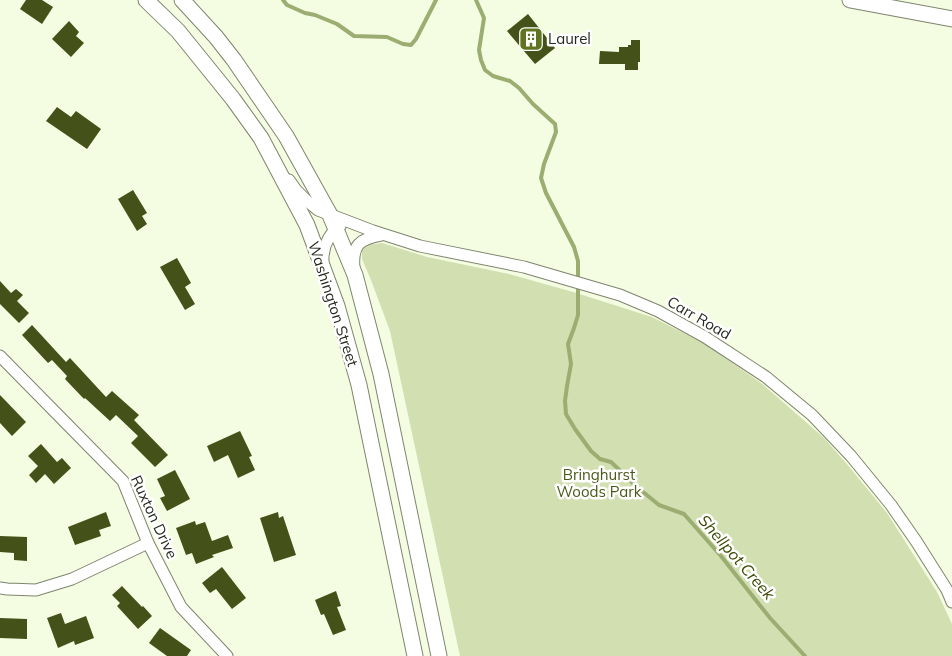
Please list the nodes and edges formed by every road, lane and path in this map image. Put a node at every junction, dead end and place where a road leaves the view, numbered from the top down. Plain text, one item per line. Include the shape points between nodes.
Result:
1 (146, 0) edge
2 (850, 0) edge
3 (184, 1) edge
4 (952, 19) edge
5 (261, 138) junction
6 (330, 215) junction
7 (351, 223) junction
8 (336, 229) junction
9 (383, 234) junction
10 (324, 271) junction
11 (355, 275) junction
12 (0, 356) edge
13 (148, 543) junction
14 (0, 588) edge
15 (952, 602) edge
16 (227, 656) edge
17 (416, 656) edge
18 (440, 656) edge

1 - 5 main road, Washington Street via 178,31
2 - 4 main road
3 - 6 main road, Washington Street via 228,52 286,136
5 - 6 street, Carr Road via 296,190 318,210
5 - 10 main road, Washington Street via 307,225
6 - 7 street, Carr Road
6 - 8 main road, Washington Street
7 - 8 street
7 - 9 street, Carr Road
8 - 10 street via 323,254
8 - 11 main road, Washington Street
9 - 11 street via 364,239 356,245
9 - 15 street, Carr Road via 620,295 706,337 766,377 812,415 851,456 906,526
10 - 17 main road, Washington Street via 359,385
11 - 18 main road, Washington Street via 381,374
12 - 13 street, Ruxton Drive via 122,481
13 - 14 street via 72,579 36,590
13 - 16 street, Ruxton Drive via 181,607

